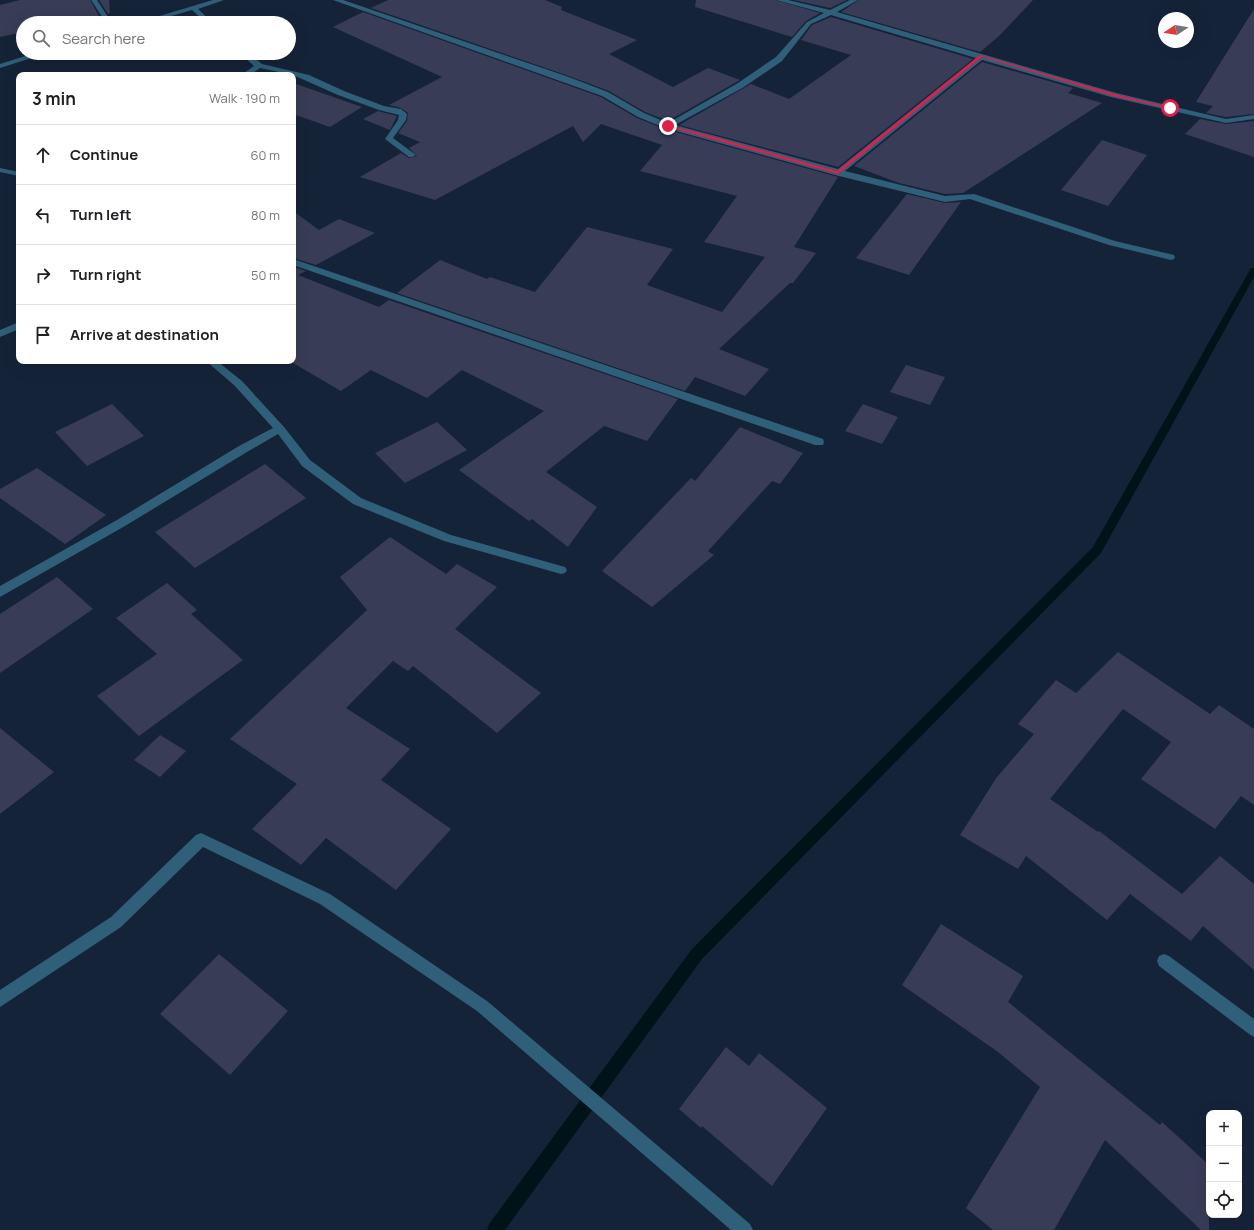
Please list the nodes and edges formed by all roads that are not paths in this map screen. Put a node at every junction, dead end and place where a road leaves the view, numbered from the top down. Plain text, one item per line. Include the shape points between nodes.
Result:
1 (94, 0) edge
2 (221, 0) edge
3 (336, 0) edge
4 (778, 0) edge
5 (855, 0) edge
6 (193, 8) junction
7 (830, 12) junction
8 (104, 16) edge
9 (164, 16) edge
10 (202, 16) edge
11 (982, 56) junction
12 (20, 60) edge
13 (252, 60) edge
14 (0, 66) edge
15 (259, 66) junction
16 (250, 72) edge
17 (287, 72) edge
18 (296, 74) edge
19 (1254, 117) edge
20 (668, 126) junction
21 (412, 155) dead end
22 (0, 170) edge
23 (16, 173) edge
24 (838, 173) junction
25 (1172, 257) dead end
26 (296, 263) edge
27 (16, 326) edge
28 (0, 334) edge
29 (215, 364) edge
30 (280, 429) junction
31 (819, 442) dead end
32 (560, 570) dead end
33 (0, 592) edge
34 (1164, 961) dead end
35 (0, 999) edge
36 (1254, 1029) edge
37 (744, 1230) edge

1 - 8 street
2 - 6 street
3 - 20 street via 605,94 641,115
4 - 7 street
5 - 7 street
6 - 9 street
6 - 10 street
7 - 11 street
7 - 20 street via 810,23 779,59 741,85
11 - 19 street via 1114,95 1226,121
11 - 24 street
12 - 14 street
13 - 15 street
15 - 16 street
15 - 17 street
18 - 21 street via 382,108 398,111 402,114 402,120 389,139
20 - 24 street
22 - 23 street
24 - 25 street via 946,199 971,196 1112,243
26 - 31 street
27 - 28 street
29 - 30 street via 238,383
30 - 32 street via 306,463 357,501 448,538
30 - 33 street
34 - 36 street
35 - 37 street via 116,922 201,839 325,899 482,1006

